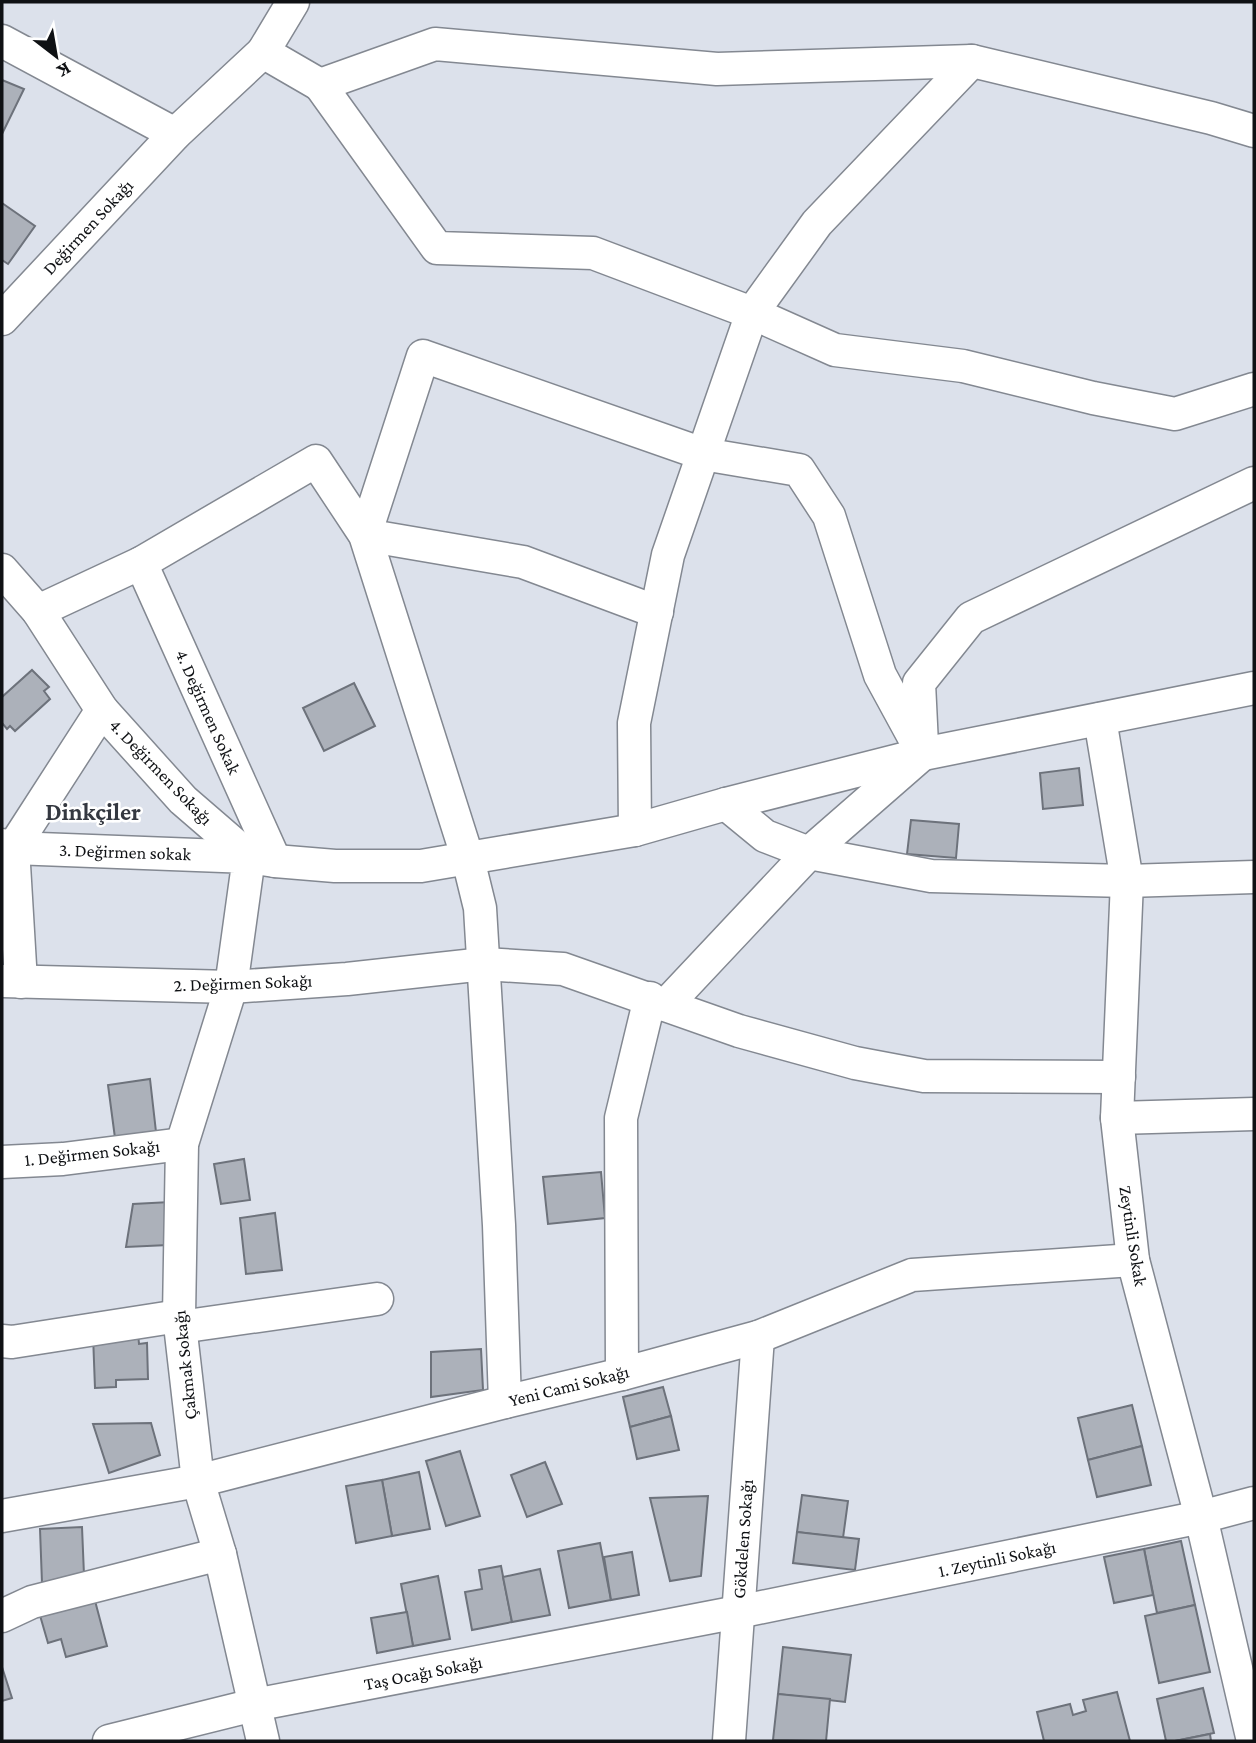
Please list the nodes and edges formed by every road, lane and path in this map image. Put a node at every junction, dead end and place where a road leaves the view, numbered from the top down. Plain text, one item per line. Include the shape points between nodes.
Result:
1 (293, 2) edge
2 (2, 41) edge
3 (262, 52) junction
4 (972, 61) junction
5 (320, 85) junction
6 (1254, 131) edge
7 (175, 134) junction
8 (752, 313) junction
9 (2, 319) edge
10 (1254, 389) edge
11 (703, 454) junction
12 (1254, 483) edge
13 (365, 535) junction
14 (141, 563) junction
15 (2, 570) edge
16 (38, 611) junction
17 (657, 612) junction
18 (1254, 688) edge
19 (102, 710) junction
20 (1100, 719) junction
21 (923, 754) junction
22 (726, 804) junction
23 (635, 830) junction
24 (7, 846) edge
25 (809, 853) junction
26 (262, 859) junction
27 (468, 859) junction
28 (1254, 877) edge
29 (1127, 881) junction
30 (484, 964) junction
31 (12, 981) edge
32 (230, 987) junction
33 (658, 1002) junction
34 (1119, 1077) junction
35 (1254, 1114) edge
36 (1117, 1118) junction
37 (182, 1144) junction
38 (2, 1162) edge
39 (1133, 1260) junction
40 (377, 1299) dead end
41 (179, 1322) junction
42 (758, 1337) junction
43 (2, 1341) edge
44 (622, 1374) junction
45 (505, 1402) junction
46 (198, 1482) junction
47 (1254, 1503) edge
48 (2, 1516) edge
49 (1201, 1517) junction
50 (220, 1554) junction
51 (738, 1612) junction
52 (2, 1616) edge
53 (254, 1705) junction
54 (109, 1741) edge
55 (263, 1741) edge
56 (729, 1741) edge
57 (1253, 1741) edge

1 - 3 street, Değirmen Sokağı
2 - 7 street
3 - 5 street
3 - 7 street, Değirmen Sokağı
4 - 5 street via 717,69 435,44
4 - 6 street
4 - 8 street via 817,223
5 - 8 street via 437,248 593,253
7 - 9 street, Değirmen Sokağı
8 - 10 street via 835,349 963,366 1175,414
8 - 11 street
11 - 13 street via 423,356
11 - 17 street via 668,555
11 - 21 street via 799,470 829,516 880,675
12 - 21 street via 971,618 919,683
13 - 14 street via 316,461
13 - 17 street via 523,562
13 - 27 street
14 - 16 street
14 - 26 street, 4. Değirmen Sokak
15 - 16 street, 4. Değirmen Sokağı
16 - 19 street, 4. Değirmen Sokağı
17 - 23 street via 634,723
18 - 20 street
19 - 24 street
19 - 26 street, 4. Değirmen Sokağı via 183,800
20 - 21 street
20 - 29 street, Zeytinli Sokak
21 - 22 street
21 - 25 street
22 - 23 street
22 - 25 street via 765,836
23 - 27 street
24 - 26 street, 3. Değirmen sokak
24 - 31 street
25 - 29 street via 931,876
25 - 33 street
26 - 27 street via 335,866 421,866
26 - 32 street, Çakmak Sokağı
27 - 30 street via 480,908
28 - 29 street
29 - 34 street, Zeytinli Sokak
30 - 32 street, 2. Değirmen Sokağı
30 - 33 street, 2. Değirmen Sokağı via 563,969
30 - 45 street
31 - 32 street, 2. Değirmen Sokağı
32 - 37 street, Çakmak Sokağı
33 - 34 street, 2. Değirmen Sokağı via 739,1031 855,1063 924,1076
33 - 44 street via 621,1118
34 - 36 street, Zeytinli Sokak
35 - 36 street
36 - 39 street, Zeytinli Sokak
37 - 38 street, 1. Değirmen Sokağı
37 - 41 street, Çakmak Sokağı
39 - 42 street, Yeni Cami Sokağı via 912,1275
39 - 49 street, Zeytinli Sokak
40 - 41 street
41 - 43 street
41 - 46 street, Çakmak Sokağı
42 - 44 street, Yeni Cami Sokağı
42 - 51 street, Gökdelen Sokağı
44 - 45 street, Yeni Cami Sokağı
45 - 46 street, Yeni Cami Sokağı
46 - 48 street, Yeni Cami Sokağı
46 - 50 street, Çakmak Sokağı
47 - 49 street, 1. Zeytinli Sokağı
49 - 51 street, 1. Zeytinli Sokağı
49 - 57 street, Zeytinli Sokak
50 - 52 street via 32,1602
50 - 53 street, Çakmak Sokağı
51 - 53 street, Taş Ocağı Sokağı
51 - 56 street, Gökdelen Sokağı
53 - 54 street, Taş Ocağı Sokağı
53 - 55 street, Çakmak Sokağı

